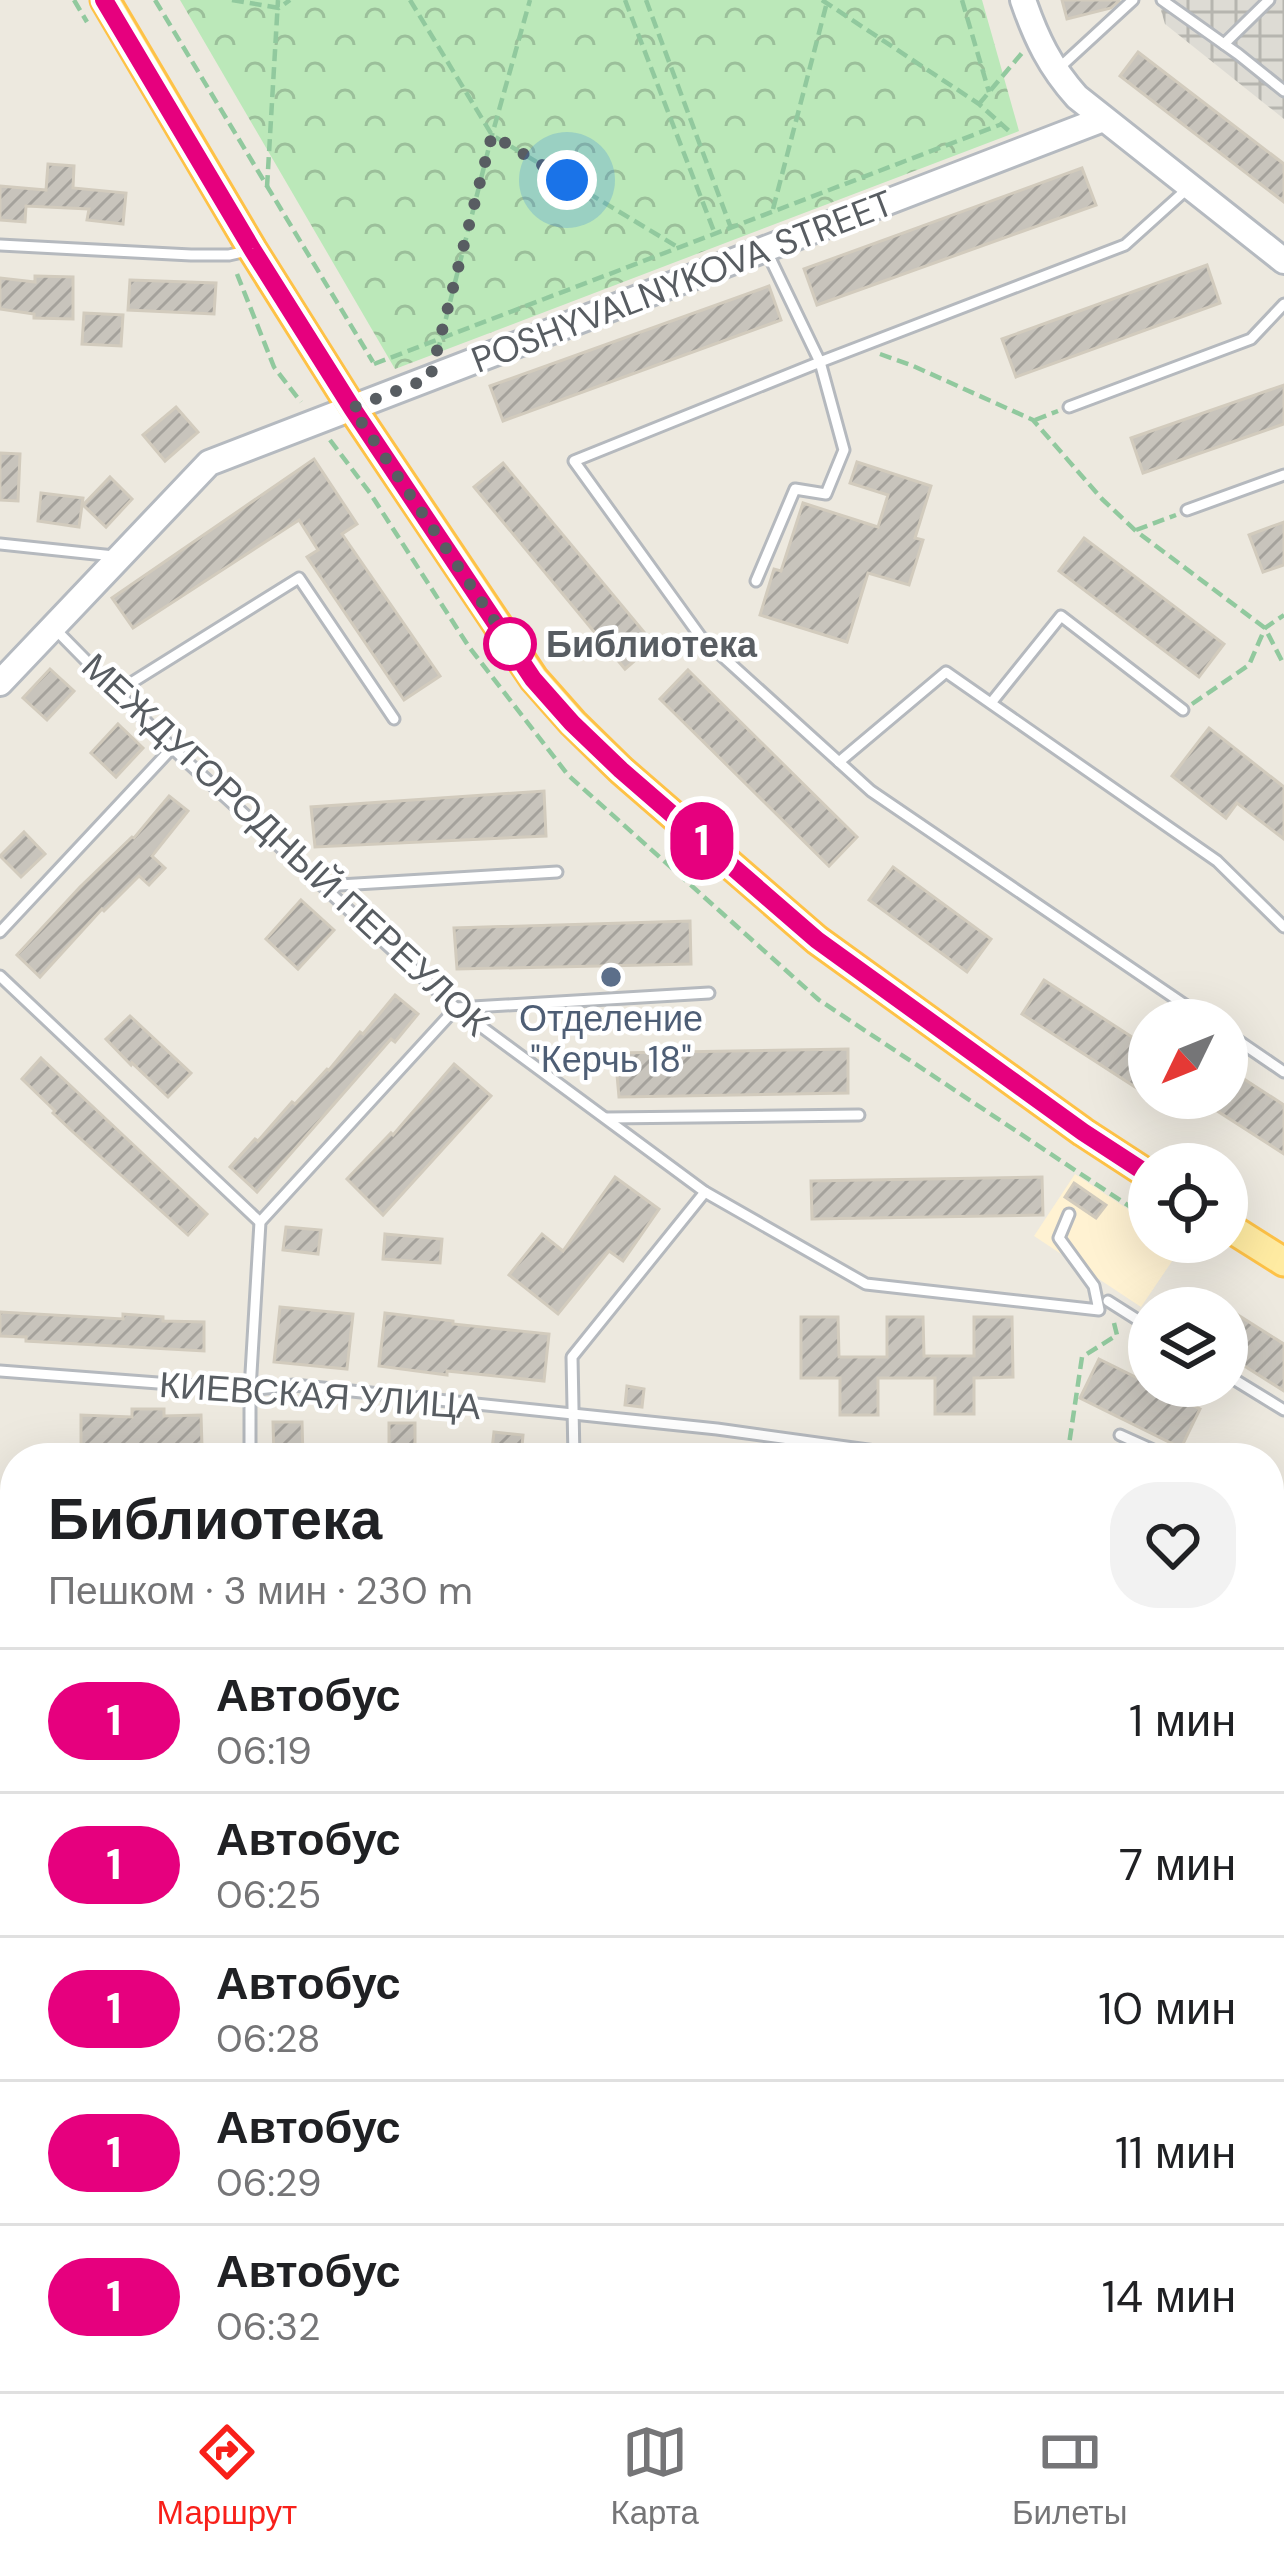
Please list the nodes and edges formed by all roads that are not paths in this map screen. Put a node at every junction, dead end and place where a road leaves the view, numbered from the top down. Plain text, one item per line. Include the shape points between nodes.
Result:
1 (104, 0) edge
2 (1023, 0) edge
3 (1133, 0) edge
4 (1162, 0) edge
5 (1269, 0) edge
6 (1224, 44) junction
7 (1054, 72) junction
8 (1284, 91) edge
9 (1103, 118) junction
10 (1188, 188) junction
11 (0, 245) edge
12 (252, 249) junction
13 (766, 249) junction
14 (1284, 261) edge
15 (1284, 304) edge
16 (820, 362) junction
17 (1069, 407) road end
18 (352, 408) junction
19 (1284, 475) edge
20 (1187, 510) road end
21 (0, 544) edge
22 (120, 556) junction
23 (756, 581) dead end
24 (53, 627) junction
25 (0, 683) edge
26 (115, 692) junction
27 (991, 704) junction
28 (1183, 710) road end
29 (394, 719) dead end
30 (172, 748) junction
31 (839, 762) junction
32 (557, 872) dead end
33 (323, 886) junction
34 (1284, 927) edge
35 (0, 932) edge
36 (0, 976) edge
37 (709, 993) dead end
38 (1177, 999) edge
39 (456, 1008) junction
40 (1248, 1047) edge
41 (1284, 1072) edge
42 (860, 1115) dead end
43 (606, 1118) junction
44 (1128, 1161) edge
45 (705, 1192) junction
46 (1069, 1214) dead end
47 (260, 1222) junction
48 (1248, 1239) edge
49 (1284, 1262) edge
50 (1108, 1301) road end
51 (1128, 1314) edge
52 (0, 1371) edge
53 (1248, 1388) edge
54 (250, 1390) junction
55 (1284, 1410) edge
56 (573, 1416) junction
57 (1120, 1435) dead end
58 (250, 1443) edge
59 (574, 1443) edge
60 (818, 1443) edge
61 (1138, 1443) edge

1 - 12 main road
2 - 7 main road
3 - 7 lane
4 - 6 lane
5 - 6 lane
6 - 8 lane
7 - 9 main road
9 - 10 main road
9 - 13 main road, POSHYVALNYKOVA STREET
10 - 14 main road
10 - 16 lane via 1125,245
11 - 12 lane via 191,255
12 - 18 main road
13 - 16 lane
13 - 18 main road, POSHYVALNYKOVA STREET
15 - 17 lane via 1251,339
16 - 23 lane via 844,450 826,494 795,489
16 - 31 lane via 574,461 700,636
18 - 22 main road, POSHYVALNYKOVA STREET via 208,463
18 - 44 main road via 533,679 572,723 817,940
19 - 20 lane
21 - 22 lane
22 - 24 main road, POSHYVALNYKOVA STREET
24 - 25 main road, POSHYVALNYKOVA STREET
24 - 26 lane, МЕЖДУГОРОДНЫЙ ПЕРЕУЛОК
26 - 29 lane via 298,578
26 - 30 lane, МЕЖДУГОРОДНЫЙ ПЕРЕУЛОК
27 - 28 lane via 1061,616
27 - 31 lane via 946,672
27 - 34 lane via 1217,860
30 - 33 lane, МЕЖДУГОРОДНЫЙ ПЕРЕУЛОК
30 - 35 lane
31 - 38 lane
32 - 33 lane
33 - 39 lane, МЕЖДУГОРОДНЫЙ ПЕРЕУЛОК
36 - 47 lane
37 - 39 lane
39 - 43 lane, МЕЖДУГОРОДНЫЙ ПЕРЕУЛОК
39 - 47 lane
40 - 41 lane
42 - 43 lane
43 - 45 lane, МЕЖДУГОРОДНЫЙ ПЕРЕУЛОК
45 - 46 lane, МЕЖДУГОРОДНЫЙ ПЕРЕУЛОК via 866,1284 1099,1310 1094,1286 1059,1238
45 - 56 lane via 572,1357
47 - 54 lane
48 - 49 main road
50 - 51 lane
52 - 54 lane, КИЕВСКАЯ УЛИЦА
53 - 55 lane
54 - 56 lane, КИЕВСКАЯ УЛИЦА via 294,1385
54 - 58 lane
56 - 59 lane
56 - 60 lane, КИЕВСКАЯ УЛИЦА
57 - 61 lane

